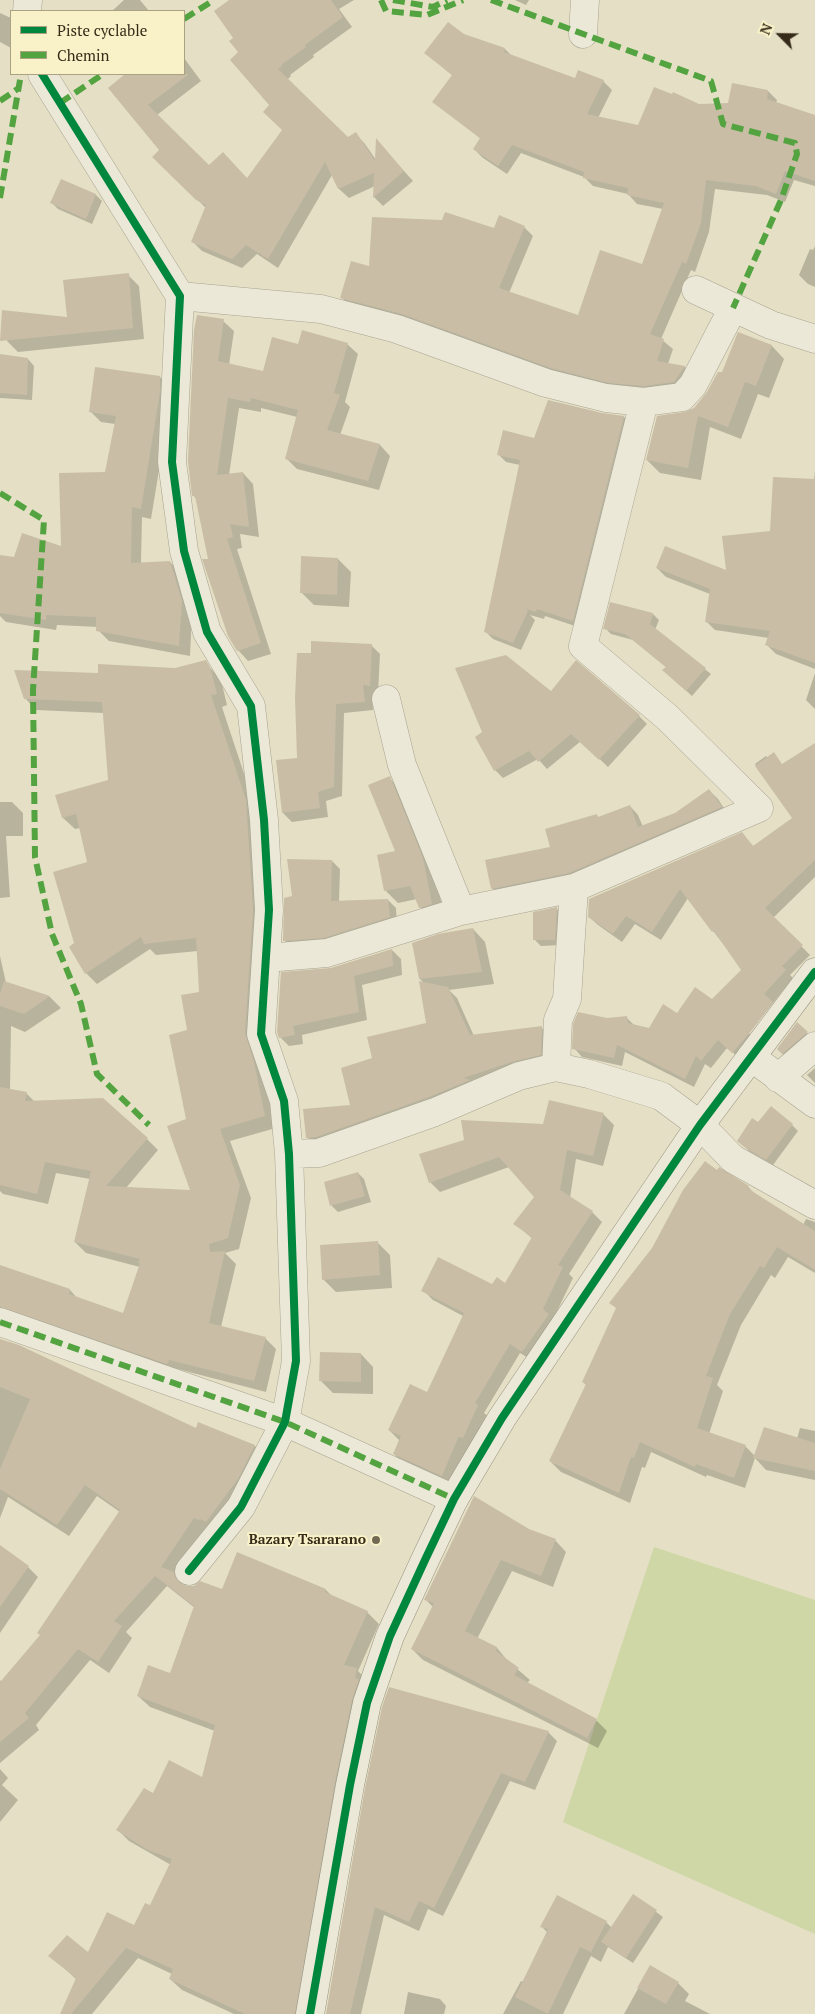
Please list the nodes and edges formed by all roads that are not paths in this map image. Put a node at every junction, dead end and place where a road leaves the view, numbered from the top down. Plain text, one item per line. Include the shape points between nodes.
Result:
1 (585, 0) edge
2 (583, 34) dead end
3 (43, 75) edge
4 (696, 290) dead end
5 (180, 296) junction
6 (733, 308) junction
7 (815, 338) edge
8 (644, 402) junction
9 (386, 699) dead end
10 (574, 888) junction
11 (461, 911) junction
12 (266, 958) junction
13 (815, 972) edge
14 (815, 1046) edge
15 (750, 1057) junction
16 (556, 1068) junction
17 (778, 1078) junction
18 (815, 1104) edge
19 (700, 1125) junction
20 (289, 1154) junction
21 (815, 1205) edge
22 (0, 1322) edge
23 (285, 1422) junction
24 (454, 1499) junction
25 (189, 1571) dead end
26 (310, 2014) edge

1 - 2 street
3 - 5 street
4 - 6 street
5 - 8 street via 321,309 397,329 546,383 606,398
5 - 12 street via 172,462 184,551 207,632 251,706 264,820 269,910
6 - 7 street via 771,325
6 - 8 street via 693,386 682,397
8 - 10 street via 582,646 667,717 760,808
9 - 11 street via 402,764
10 - 11 street
10 - 16 street via 567,999 558,1020
11 - 12 street via 328,954
12 - 20 street via 262,1034 284,1101
13 - 15 street
14 - 17 street
15 - 17 street
15 - 19 street
16 - 19 street via 589,1074 661,1096
16 - 20 street via 519,1076 435,1112 319,1153
17 - 18 street
19 - 21 street via 733,1159
19 - 24 street via 502,1418
20 - 23 street via 296,1361
22 - 23 street
23 - 24 street
23 - 25 street via 241,1507
24 - 26 street via 390,1636 367,1703

